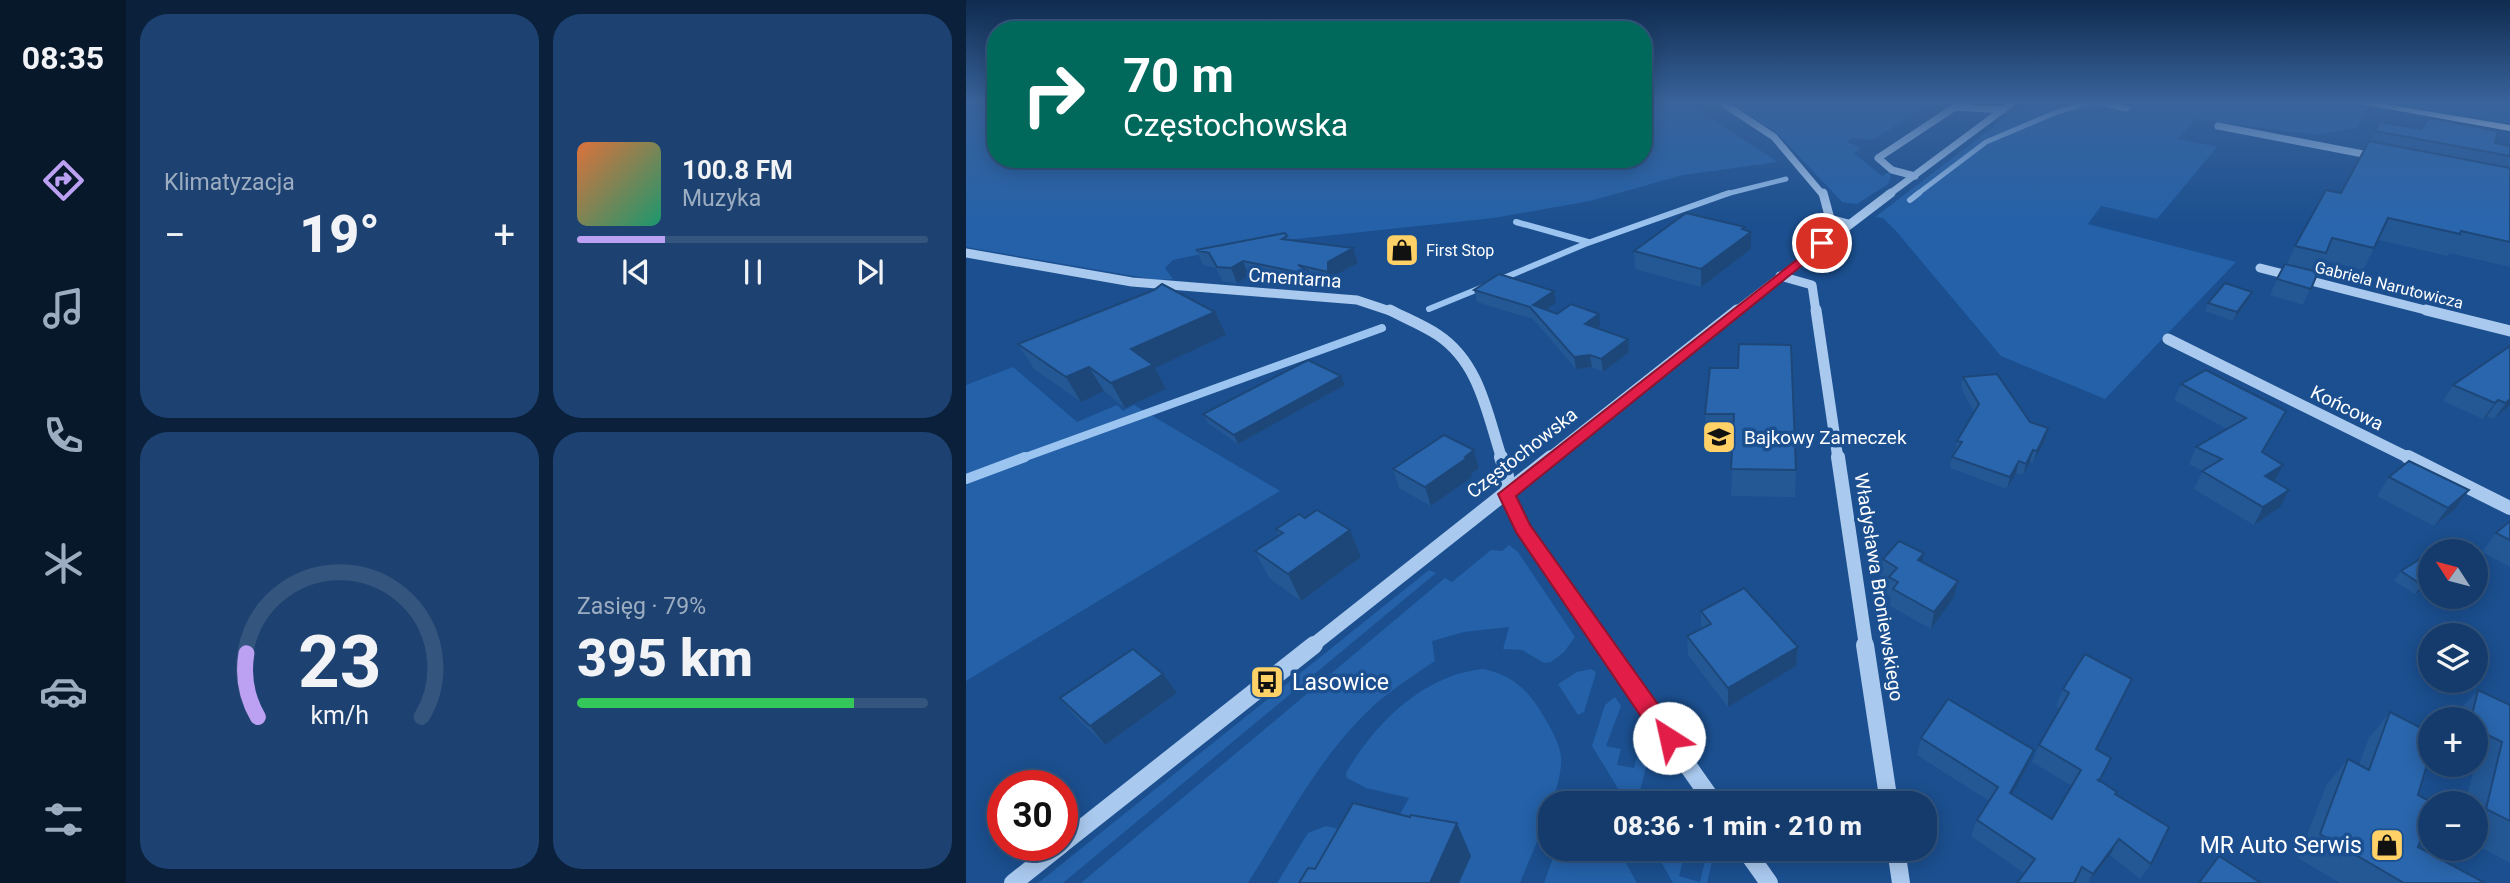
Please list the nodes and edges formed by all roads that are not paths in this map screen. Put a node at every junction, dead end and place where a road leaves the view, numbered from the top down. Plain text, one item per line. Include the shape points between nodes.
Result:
1 (1779, 143) edge
2 (1900, 143) edge
3 (1959, 143) edge
4 (2310, 143) edge
5 (2390, 159) edge
6 (1916, 176) junction
7 (1848, 224) junction
8 (966, 253) edge
9 (2260, 268) dead end
10 (1780, 276) junction
11 (2339, 278) dead end
12 (2361, 294) junction
13 (2510, 331) edge
14 (2168, 339) dead end
15 (1507, 494) junction
16 (2510, 508) edge
17 (1706, 791) edge
18 (1887, 791) edge
19 (1078, 832) edge
20 (1041, 861) edge
21 (1753, 861) edge
22 (1898, 861) edge
23 (1013, 883) edge
24 (1769, 883) edge
25 (1901, 883) edge

1 - 7 street via 1822,191 1830,219
2 - 6 street via 1878,158 1892,170
3 - 6 street, Częstochowska
4 - 5 street
6 - 7 street, Częstochowska
7 - 10 street, Częstochowska
8 - 15 street, Cmentarna via 1132,282 1357,300 1412,320 1458,352 1474,373 1507,475
9 - 12 street, Gabriela Narutowicza
10 - 15 street, Częstochowska
10 - 18 street, Władysława Broniewskiego via 1812,285
11 - 12 street
12 - 13 street, Gabriela Narutowicza
14 - 16 street, Końcowa
15 - 17 street via 1522,527
15 - 19 street, Częstochowska
20 - 23 street, Częstochowska
21 - 24 street
22 - 25 street

